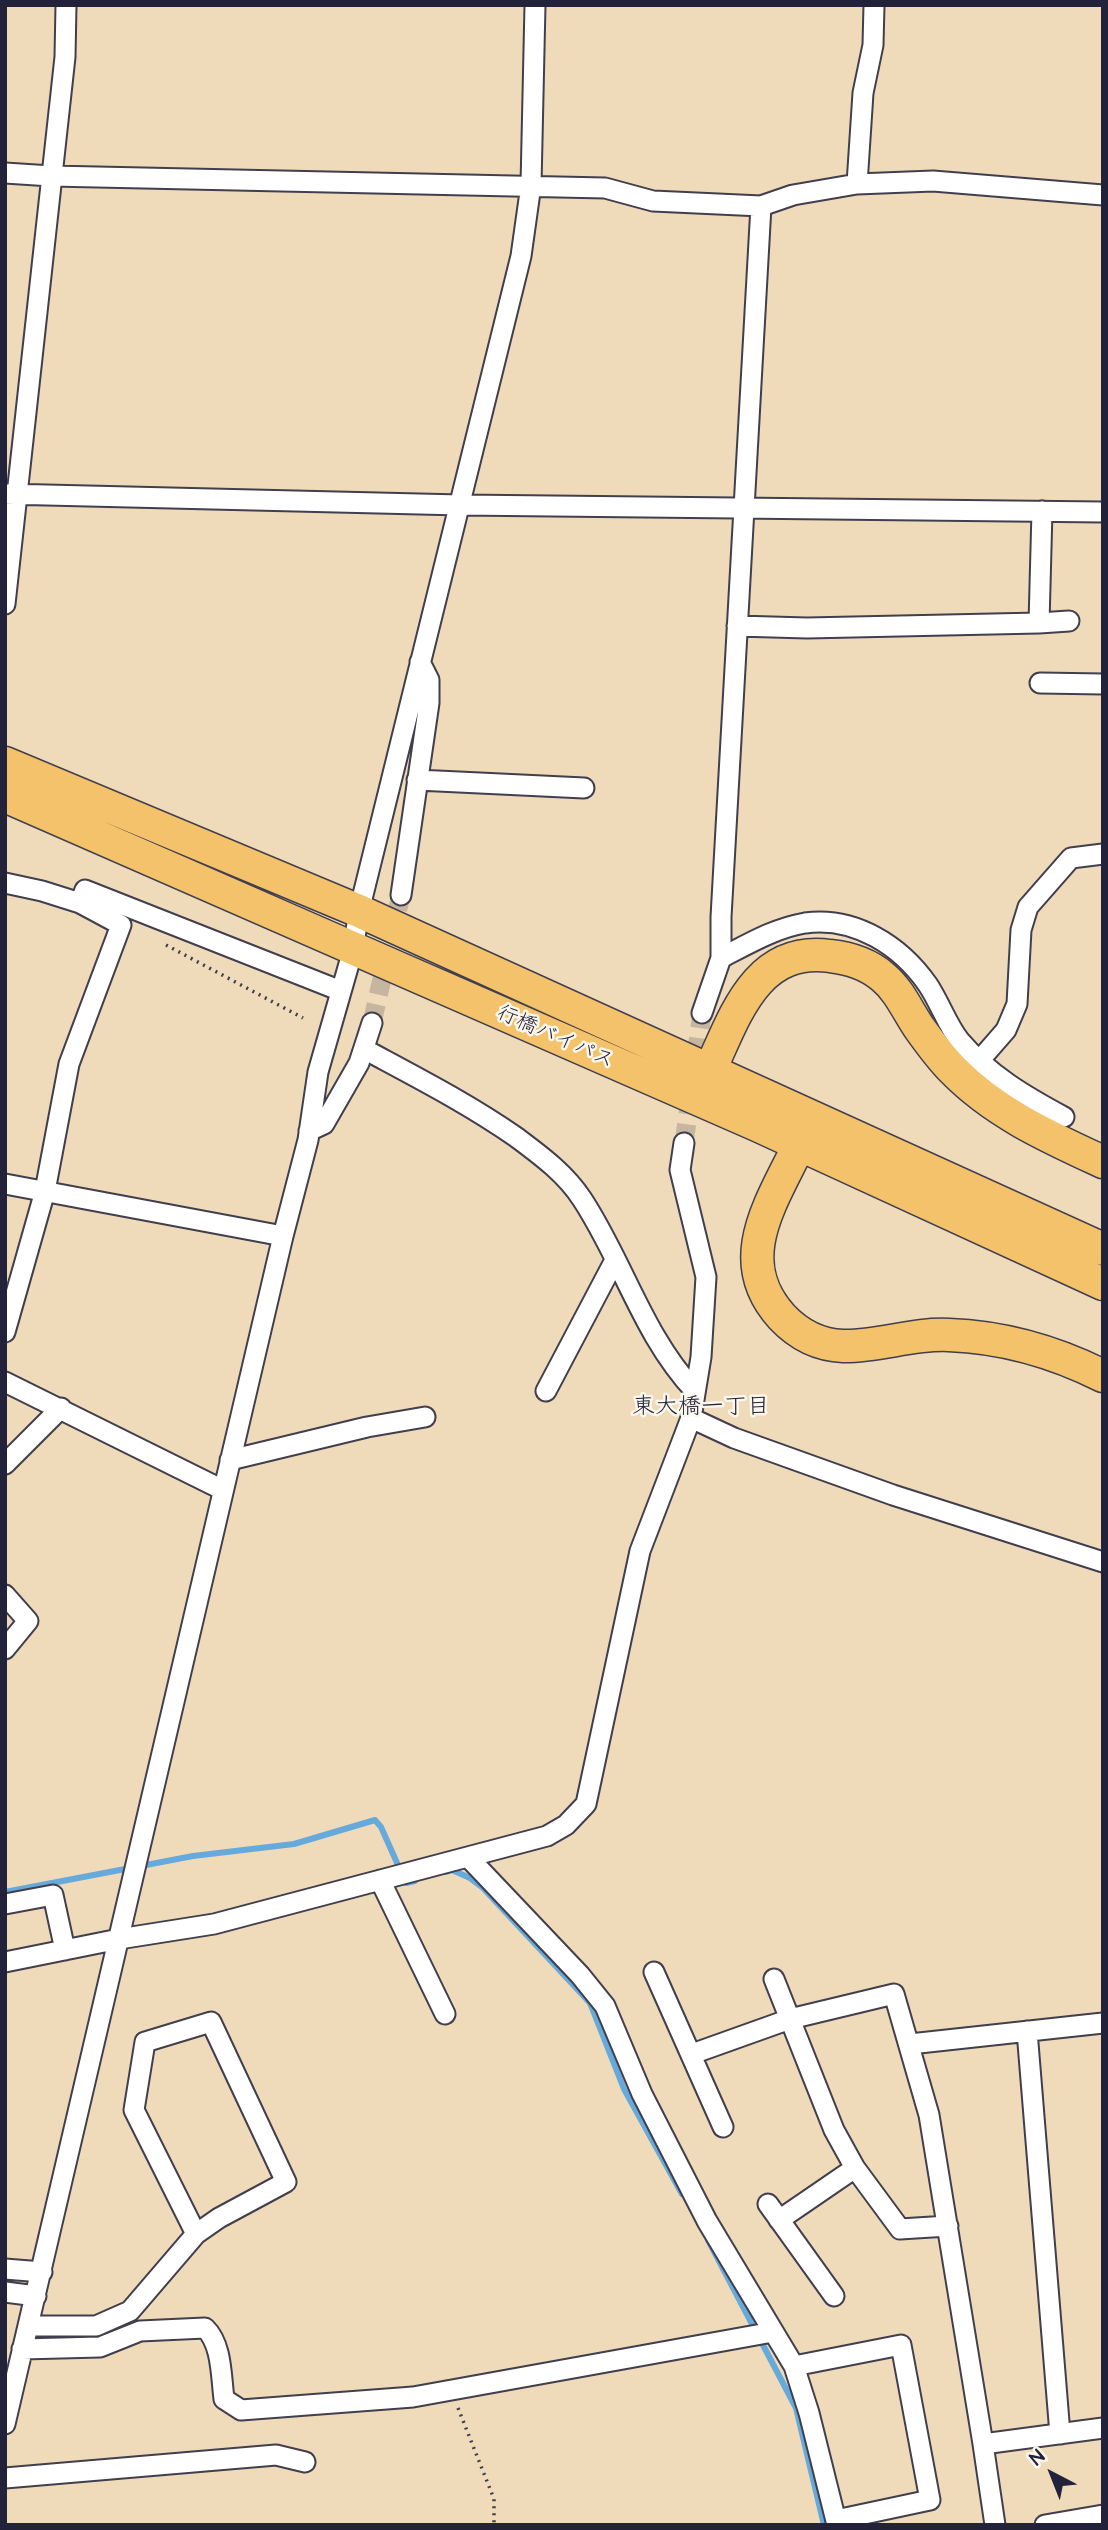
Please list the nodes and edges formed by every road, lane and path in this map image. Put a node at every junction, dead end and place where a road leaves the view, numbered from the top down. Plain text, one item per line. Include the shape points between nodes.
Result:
1 (66, 5) edge
2 (535, 5) edge
3 (874, 5) edge
4 (5, 173) edge
5 (51, 176) junction
6 (857, 184) junction
7 (531, 185) junction
8 (1103, 195) edge
9 (761, 206) junction
10 (11, 494) edge
11 (461, 505) junction
12 (744, 506) junction
13 (1042, 511) junction
14 (1103, 512) edge
15 (5, 604) edge
16 (1069, 621) dead end
17 (1040, 623) junction
18 (737, 626) junction
19 (420, 662) junction
20 (1040, 683) dead end
21 (1103, 684) edge
22 (5, 763) edge
23 (416, 780) junction
24 (583, 788) dead end
25 (5, 796) edge
26 (1103, 854) edge
27 (5, 883) edge
28 (401, 895) tunnel mouth
29 (80, 903) junction
30 (359, 911) junction
31 (159, 941) dead end
32 (353, 950) junction
33 (721, 958) junction
34 (341, 990) junction
35 (702, 1013) tunnel mouth
36 (303, 1018) dead end
37 (372, 1023) tunnel mouth
38 (364, 1049) junction
39 (979, 1061) junction
40 (710, 1070) junction
41 (1063, 1117) dead end
42 (309, 1131) junction
43 (684, 1143) tunnel mouth
44 (799, 1145) junction
45 (1103, 1161) edge
46 (5, 1184) edge
47 (46, 1191) junction
48 (283, 1236) junction
49 (1103, 1249) edge
50 (615, 1260) junction
51 (1103, 1284) edge
52 (5, 1332) edge
53 (1103, 1376) edge
54 (5, 1382) edge
55 (546, 1391) dead end
56 (695, 1391) junction
57 (61, 1408) junction
58 (425, 1417) dead end
59 (691, 1418) junction
60 (230, 1460) junction
61 (5, 1464) edge
62 (223, 1490) junction
63 (1103, 1562) edge
64 (5, 1595) edge
65 (5, 1649) edge
66 (468, 1857) junction
67 (380, 1880) junction
68 (5, 1904) edge
69 (119, 1939) junction
70 (65, 1950) junction
71 (5, 1962) edge
72 (654, 1972) dead end
73 (774, 1979) dead end
74 (446, 2014) dead end
75 (790, 2019) junction
76 (1103, 2022) edge
77 (1027, 2031) junction
78 (910, 2044) junction
79 (692, 2054) junction
80 (723, 2127) dead end
81 (855, 2168) junction
82 (948, 2226) junction
83 (196, 2234) junction
84 (5, 2269) edge
85 (42, 2272) junction
86 (5, 2292) edge
87 (36, 2296) junction
88 (834, 2296) dead end
89 (28, 2326) junction
90 (773, 2332) junction
91 (22, 2349) junction
92 (794, 2366) junction
93 (451, 2390) junction
94 (5, 2424) edge
95 (1103, 2428) edge
96 (1060, 2434) junction
97 (983, 2444) junction
98 (305, 2462) dead end
99 (5, 2478) edge
100 (1103, 2515) edge
101 (836, 2522) edge
102 (494, 2525) edge
103 (995, 2525) edge
104 (1045, 2525) edge

1 - 5 street via 65,57
2 - 7 street
3 - 6 street
4 - 5 street
5 - 7 street
5 - 10 street
6 - 8 street via 933,181
6 - 9 street via 793,195
7 - 9 street via 605,188 653,201
7 - 11 street via 522,256
9 - 12 street
10 - 11 street
10 - 15 street
11 - 12 street
11 - 19 street
12 - 13 street
12 - 18 street
13 - 14 street
13 - 17 street
16 - 17 street
17 - 18 street
18 - 33 street
19 - 23 street via 429,680 429,703
19 - 30 street
20 - 21 street
22 - 30 highway, 行橋バイパス
23 - 24 street
23 - 28 street
25 - 32 highway, 行橋バイパス
26 - 39 street via 1071,858 1028,907 1021,930 1017,1004 1006,1030
27 - 29 street
29 - 34 street via 85,890
29 - 47 street via 121,925 69,1064
30 - 32 street
30 - 40 highway, 行橋バイパス
31 - 36 path
32 - 34 street
32 - 44 highway, 行橋バイパス
33 - 35 street
33 - 39 street via 766,935 806,923 845,924 880,938 905,958 928,986 958,1039
34 - 42 street via 318,1072
37 - 38 street
38 - 42 street via 324,1124
38 - 50 street via 478,1110 550,1163 580,1196
39 - 41 street via 1010,1086
40 - 45 highway via 743,998 776,965 797,956 846,958 885,978 919,1029 975,1090 1017,1120
40 - 49 highway, 行橋バイパス
42 - 48 street
43 - 56 street via 680,1170 706,1277
44 - 51 highway, 行橋バイパス
44 - 53 highway via 756,1247 761,1283 792,1328 815,1340 842,1346 946,1335 996,1339 1034,1347
46 - 47 street
47 - 48 street
47 - 52 street
48 - 60 street
50 - 55 street
50 - 56 street via 646,1321
54 - 57 street
56 - 59 street
57 - 61 street
57 - 62 street
58 - 60 street
59 - 63 street via 893,1495
59 - 66 street via 640,1551 586,1804 566,1825 547,1836
60 - 62 street
62 - 69 street
64 - 65 street via 28,1621
66 - 67 street
66 - 90 street via 605,2006 642,2094 707,2221
67 - 69 street via 214,1924
67 - 74 street
68 - 70 street via 52,1895
69 - 70 street
69 - 85 street
70 - 71 street
72 - 79 street
73 - 75 street
75 - 78 street via 894,1994
75 - 79 street
75 - 81 street via 834,2130
76 - 77 street
77 - 78 street
77 - 96 street
78 - 82 street via 929,2115
79 - 80 street
81 - 82 street via 901,2229
81 - 88 street via 774,2212
82 - 97 street
83 - 83 street via 134,2110 145,2042 211,2022 286,2182
83 - 89 street via 130,2311 96,2326
84 - 85 street
85 - 87 street
86 - 87 street
87 - 89 street
89 - 91 street
90 - 92 street
90 - 93 street
91 - 93 street via 100,2347 140,2331 205,2328 216,2344 224,2399 241,2410
91 - 94 street
92 - 101 street
92 - 101 street via 901,2345 930,2500
93 - 102 path via 494,2499
95 - 96 street
96 - 97 street
97 - 103 street
98 - 99 street via 276,2455
100 - 104 street

